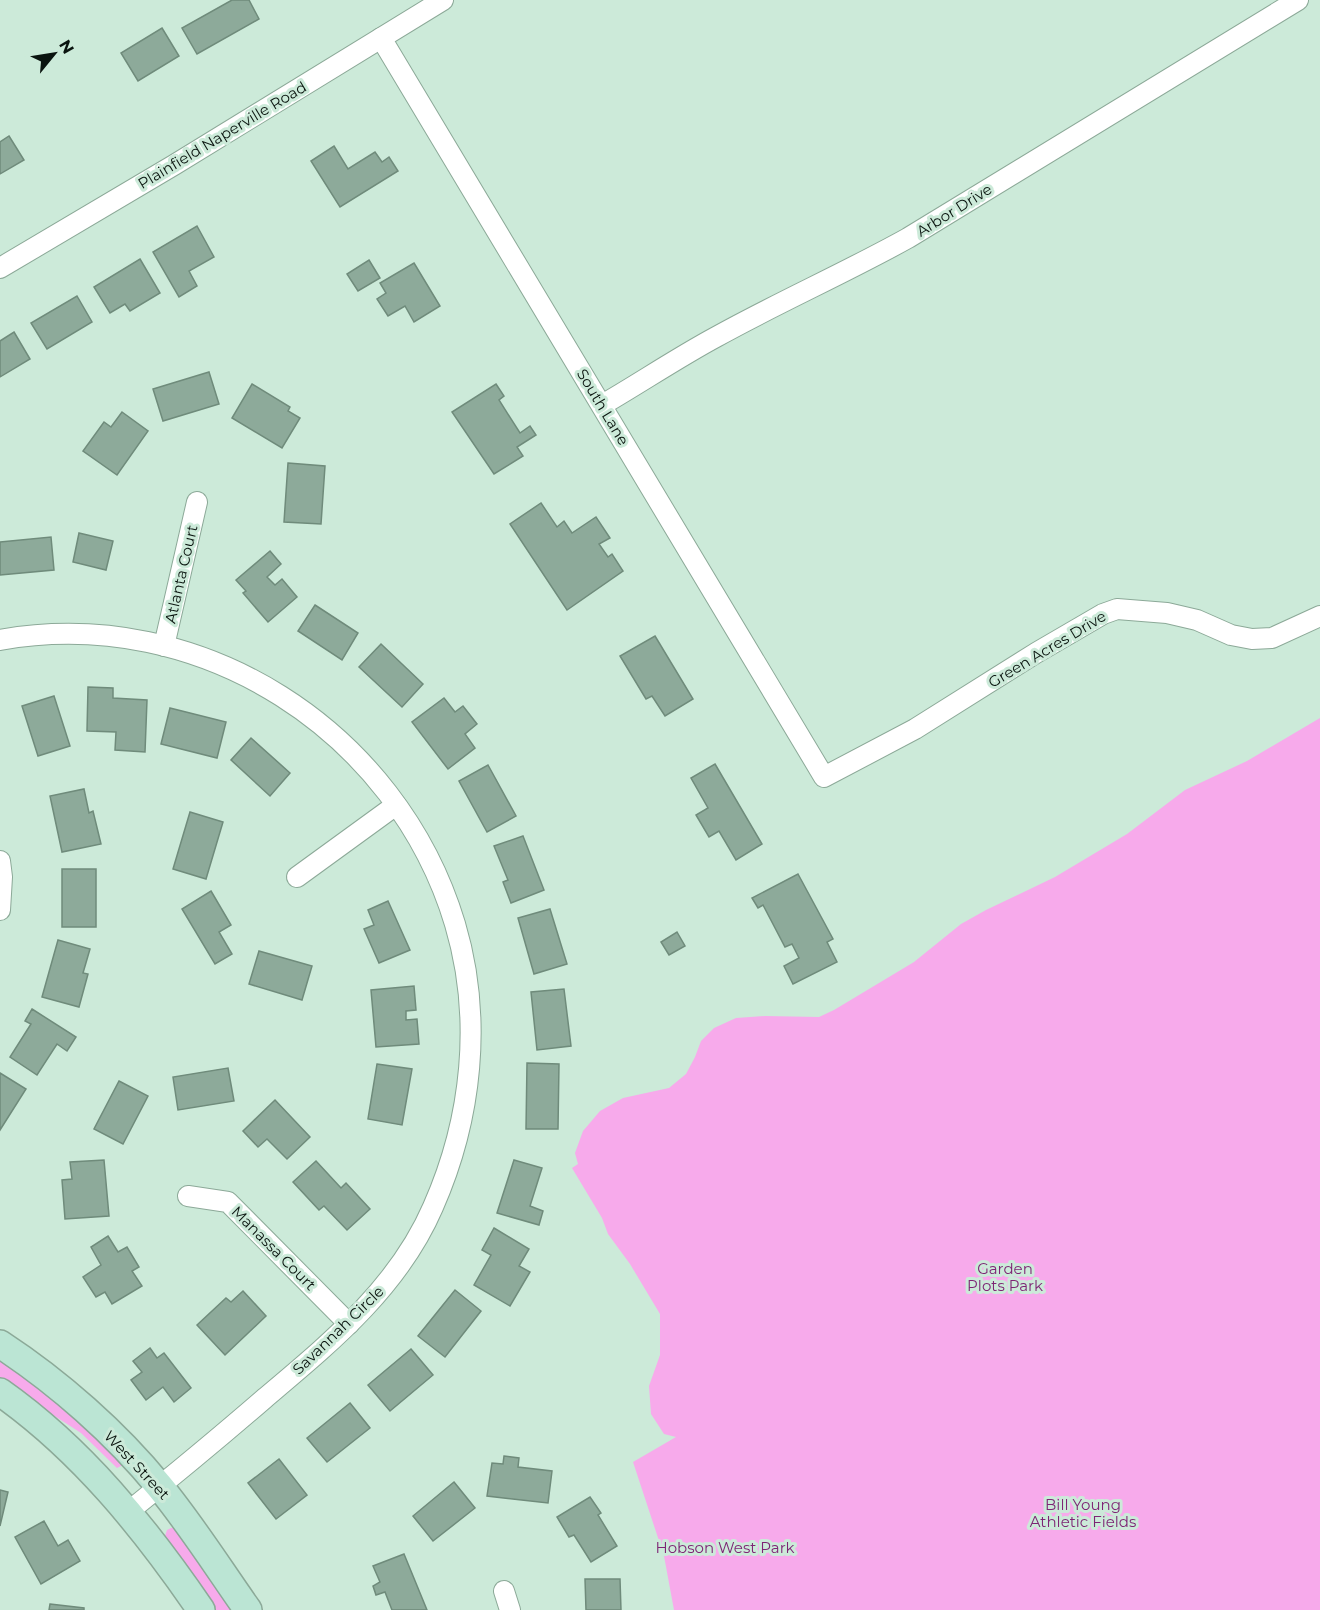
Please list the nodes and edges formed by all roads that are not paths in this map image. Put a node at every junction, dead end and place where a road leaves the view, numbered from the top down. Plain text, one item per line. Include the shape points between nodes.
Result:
1 (443, 0) edge
2 (1298, 0) edge
3 (381, 38) junction
4 (0, 268) edge
5 (602, 405) junction
6 (197, 502) dead end
7 (1320, 616) edge
8 (0, 640) edge
9 (165, 646) junction
10 (824, 777) joint
11 (396, 805) junction
12 (0, 861) edge
13 (297, 877) dead end
14 (0, 910) edge
15 (188, 1197) dead end
16 (349, 1324) junction
17 (0, 1344) edge
18 (0, 1392) edge
19 (160, 1487) junction
20 (128, 1512) junction
21 (504, 1591) dead end
22 (201, 1610) edge
23 (248, 1610) edge
24 (510, 1610) edge

1 - 3 street, Plainfield Naperville Road
2 - 5 street, Arbor Drive via 908,238 714,337
3 - 4 street, Plainfield Naperville Road
3 - 5 street, South Lane
5 - 10 street, South Lane
6 - 9 street, Atlanta Court
7 - 10 street, Green Acres Drive via 1272,638 1252,639 1167,613 1117,609 915,729
8 - 9 street, Savannah Circle via 98,635
9 - 11 street, Savannah Circle via 228,667 288,700 349,748
11 - 13 street
11 - 16 street, Savannah Circle via 435,870 455,925 467,977 470,1063 463,1118 433,1208 398,1268 374,1300
12 - 14 street
15 - 16 street, Manassa Court via 228,1202
16 - 19 street, Savannah Circle
17 - 19 street, West Street via 83,1408
18 - 20 street via 69,1448
19 - 20 street, Savannah Circle
19 - 23 street, West Street
20 - 22 street
21 - 24 street

